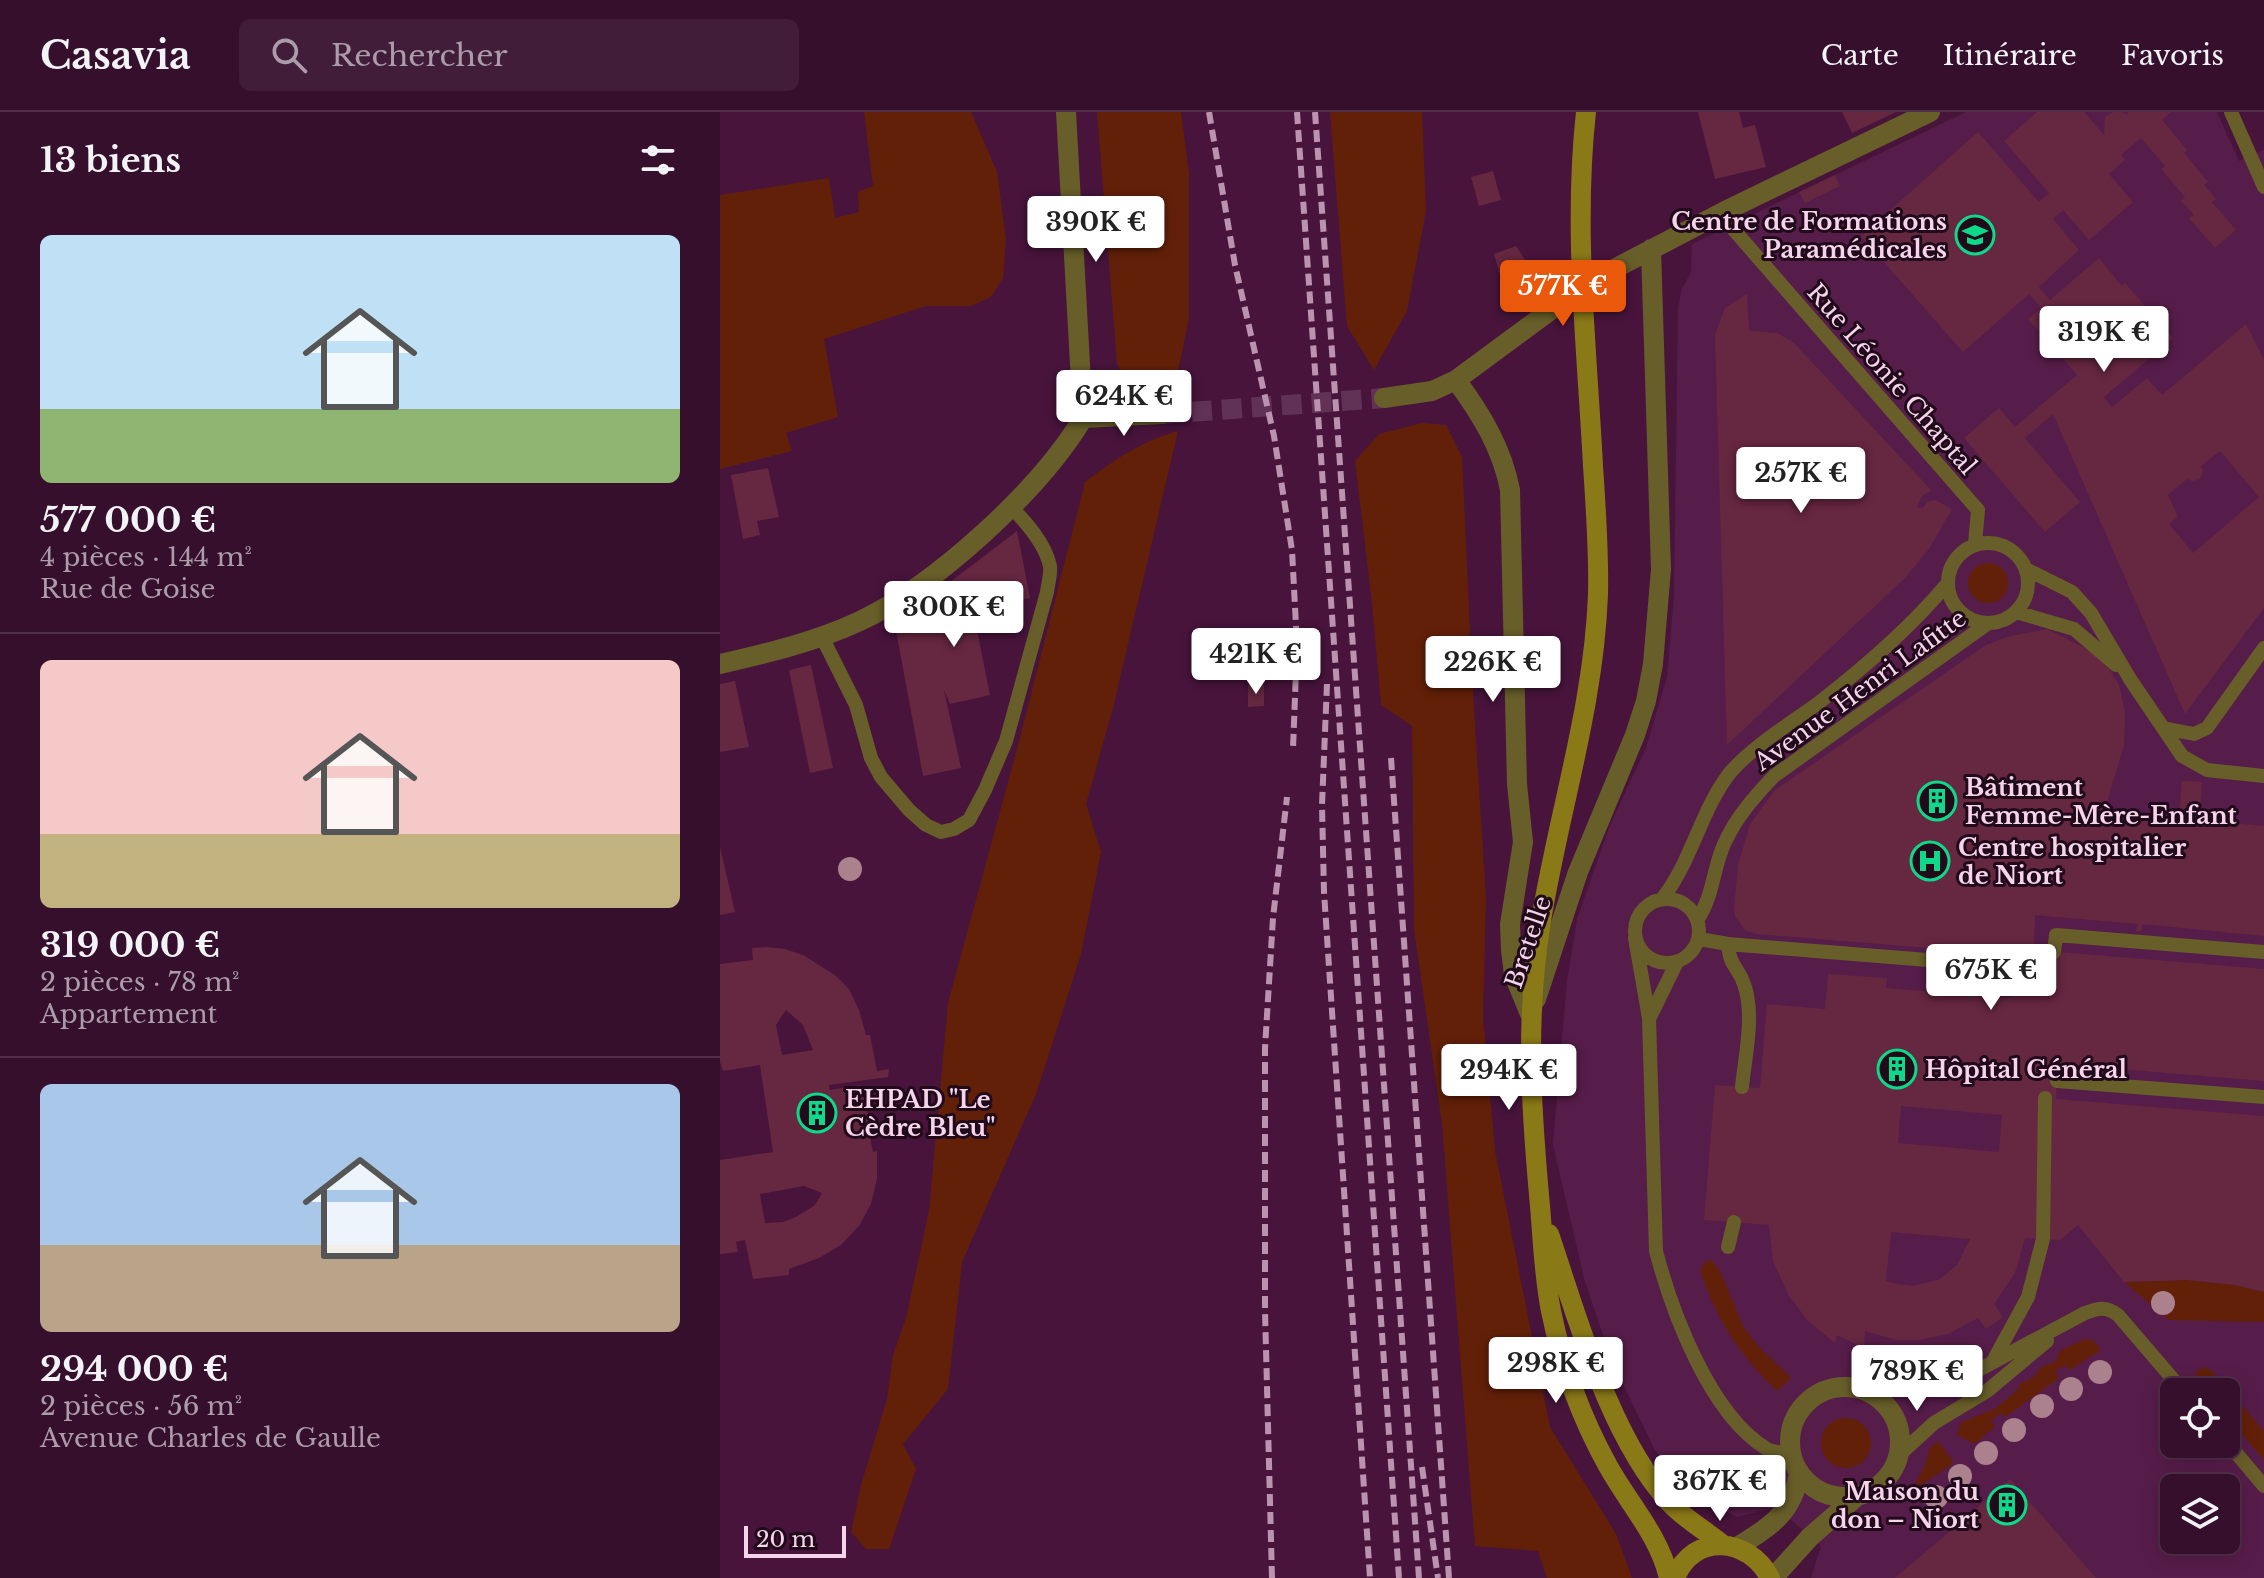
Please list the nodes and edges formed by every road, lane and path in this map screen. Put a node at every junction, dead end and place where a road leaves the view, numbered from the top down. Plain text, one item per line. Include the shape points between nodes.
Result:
1 (1066, 112) edge
2 (1586, 112) edge
3 (1930, 112) edge
4 (2231, 112) edge
5 (2264, 187) edge
6 (1720, 214) junction
7 (1651, 249) junction
8 (1456, 380) junction
9 (1384, 398) tunnel mouth
10 (1162, 414) tunnel mouth
11 (1083, 418) junction
12 (1010, 506) junction
13 (1975, 544) junction
14 (2026, 569) junction
15 (1947, 584) junction
16 (2016, 612) junction
17 (1987, 624) junction
18 (822, 637) junction
19 (2264, 648) edge
20 (720, 664) edge
21 (2130, 679) junction
22 (2163, 728) junction
23 (2264, 776) edge
24 (1662, 899) junction
25 (1698, 919) junction
26 (1635, 938) junction
27 (1699, 939) junction
28 (1728, 944) junction
29 (2054, 952) dead end
30 (2264, 952) edge
31 (1677, 962) junction
32 (2015, 967) dead end
33 (1530, 1014) junction
34 (1649, 1018) junction
35 (2057, 1081) dead end
36 (1742, 1087) dead end
37 (2264, 1097) edge
38 (2045, 1098) dead end
39 (1540, 1207) junction
40 (1734, 1222) dead end
41 (1728, 1247) dead end
42 (2068, 1322) junction
43 (1992, 1363) junction
44 (2172, 1378) edge
45 (1861, 1389) junction
46 (1899, 1455) junction
47 (2240, 1458) edge
48 (1795, 1463) junction
49 (2264, 1486) edge
50 (1857, 1496) junction
51 (1730, 1546) junction
52 (1672, 1578) edge
53 (1771, 1578) edge

1 - 11 street
2 - 33 main road via 1582,256 1598,593 1586,707 1541,918
3 - 6 street
4 - 5 lane
6 - 7 street
6 - 13 lane, Rue Léonie Chaptal via 1978,510
7 - 8 street via 1555,307
7 - 33 street, Bretelle via 1661,569 1653,664 1635,735 1578,872
8 - 9 street via 1432,391
8 - 33 street, Bretelle via 1494,440 1510,490 1523,842 1510,924 1514,975
10 - 11 street
11 - 12 street via 1066,445
12 - 18 street via 917,587
12 - 18 lane via 1027,523 1050,567 1047,592 1006,741 969,820 941,832 926,825 881,777 856,705
13 - 14 lane via 2011,549
13 - 15 lane via 1955,560
14 - 16 lane via 2028,592
14 - 21 lane via 2072,592 2091,613
15 - 17 lane via 1964,616
15 - 24 lane, Avenue Henri Lafitte via 1869,662 1730,774
16 - 17 lane
16 - 21 lane via 2074,629
17 - 25 lane, Avenue Henri Lafitte via 1774,776 1747,805 1724,843
18 - 20 street
19 - 22 lane via 2207,728 2194,734
21 - 22 lane
22 - 23 lane via 2194,765
24 - 25 lane via 1684,902
24 - 26 lane via 1644,908
25 - 27 lane
26 - 31 lane via 1646,956 1658,963
26 - 34 lane
27 - 28 lane
27 - 31 lane
28 - 32 lane
28 - 36 lane via 1730,961 1744,983 1748,1010
29 - 30 lane via 2056,935
31 - 34 lane
33 - 39 main road via 1529,1076
34 - 48 lane via 1656,1251 1665,1285 1708,1382 1742,1430
35 - 37 lane
38 - 43 lane via 2043,1239 2028,1297
39 - 51 main road via 1597,1370 1633,1448 1672,1504
39 - 52 main road via 1544,1267 1563,1359 1608,1466
40 - 41 lane
42 - 43 lane
42 - 44 lane via 2100,1308 2111,1309
42 - 46 lane via 1987,1391 1934,1423
43 - 45 lane via 1956,1382
45 - 46 street via 1888,1407 1900,1438
45 - 48 street via 1835,1389 1802,1409 1790,1437
46 - 50 street via 1884,1481
47 - 49 lane
48 - 50 street via 1810,1485 1824,1493
48 - 51 street via 1793,1499 1783,1513 1759,1534
50 - 53 street
51 - 52 main road via 1696,1552
51 - 53 main road via 1752,1554

